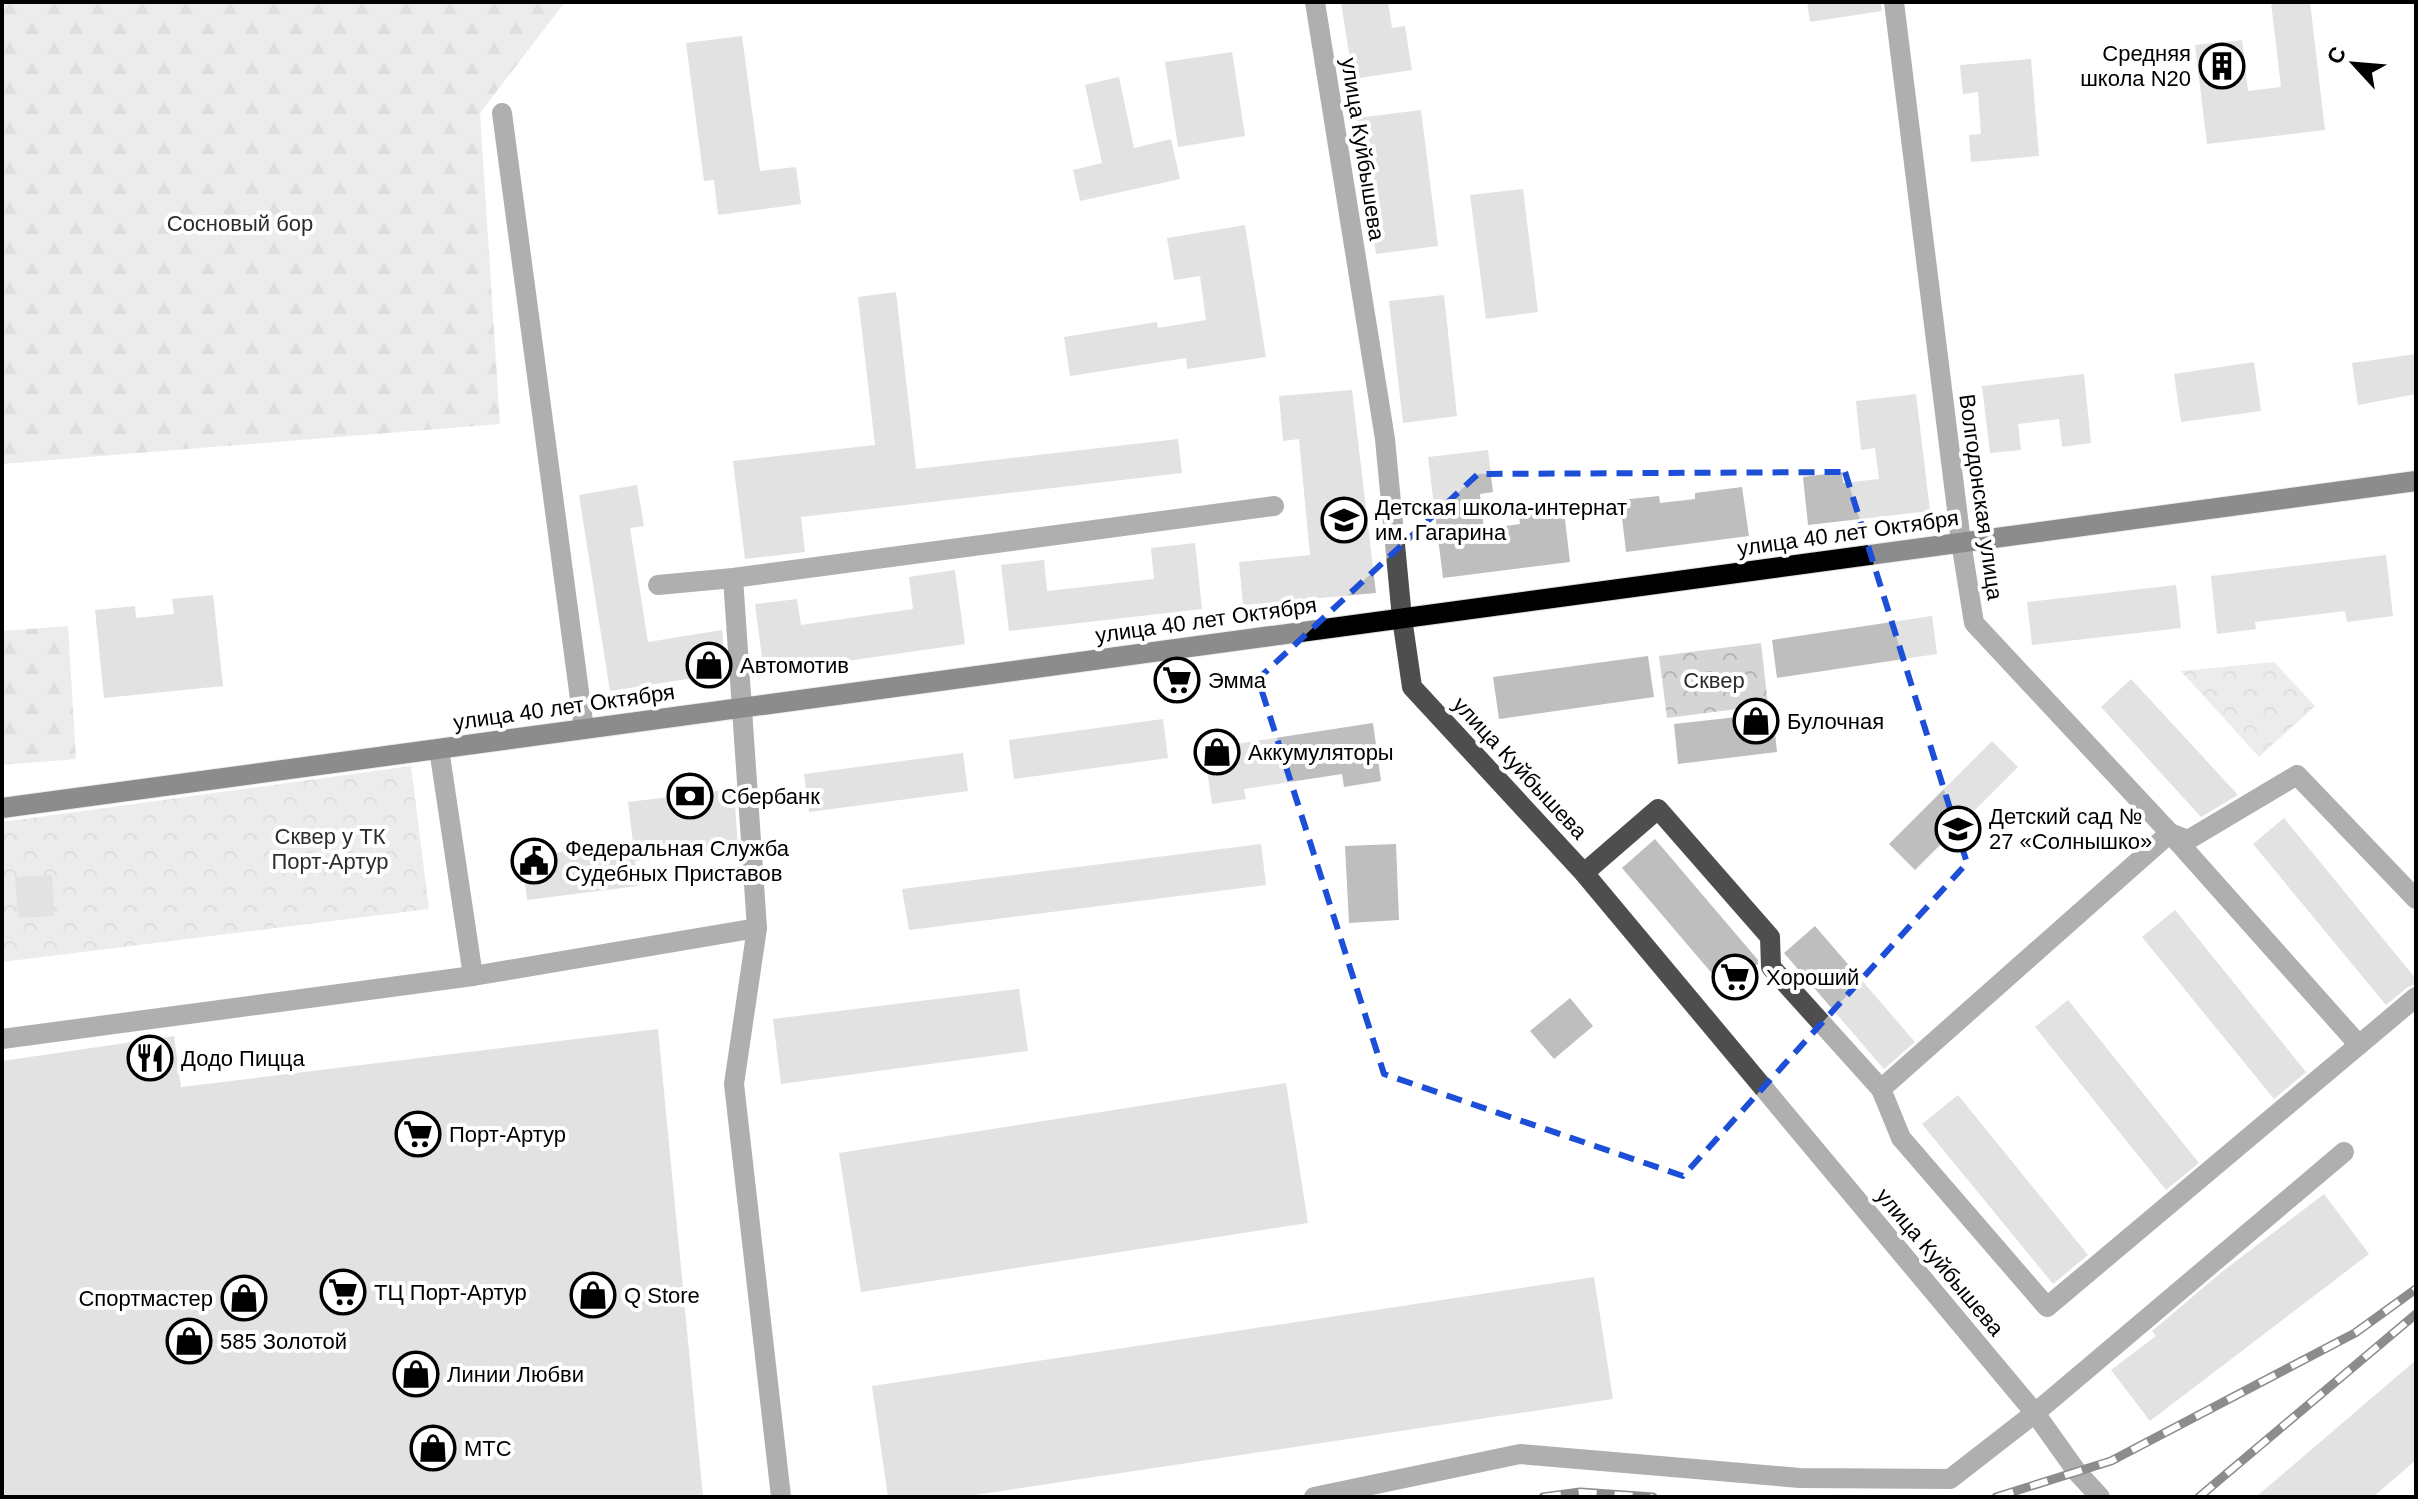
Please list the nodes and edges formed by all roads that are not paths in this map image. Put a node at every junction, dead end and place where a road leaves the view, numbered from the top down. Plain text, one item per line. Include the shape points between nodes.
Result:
1 (1315, 2) edge
2 (1894, 2) edge
3 (502, 113) dead end
4 (2416, 481) edge
5 (1274, 506) dead end
6 (1961, 542) junction
7 (733, 578) junction
8 (658, 585) dead end
9 (1402, 618) junction
10 (741, 708) junction
11 (584, 729) junction
12 (439, 749) junction
13 (2, 808) edge
14 (2170, 833) junction
15 (1584, 873) junction
16 (2416, 899) edge
17 (757, 928) junction
18 (473, 976) junction
19 (2416, 997) edge
20 (2, 1039) edge
21 (2359, 1045) junction
22 (1881, 1089) junction
23 (2344, 1152) dead end
24 (2035, 1413) junction
25 (781, 1497) edge
26 (1314, 1497) edge
27 (2100, 1497) edge

1 - 9 street, улица Куйбышева via 1385,439
2 - 6 street, Волгодонская улица
3 - 11 street
4 - 6 main road, улица 40 лет Октября
5 - 7 street
6 - 9 main road, улица 40 лет Октября
6 - 14 street, Волгодонская улица via 1974,623
7 - 8 street
7 - 10 street
9 - 10 main road, улица 40 лет Октября
9 - 15 street, улица Куйбышева via 1412,687
10 - 11 main road, улица 40 лет Октября
10 - 17 street
11 - 12 main road, улица 40 лет Октября
12 - 13 main road, улица 40 лет Октября
12 - 18 street
14 - 16 street via 2188,840 2297,775
14 - 21 street, Волгодонская улица
14 - 22 street
15 - 22 street via 1658,809 1770,937 1771,967
15 - 24 street, улица Куйбышева
17 - 18 street
17 - 25 street via 734,1084
18 - 20 street
19 - 21 street
21 - 22 street via 2047,1307 1901,1138
23 - 24 street
24 - 26 street via 1950,1479 1800,1478 1520,1454
24 - 27 street, улица Куйбышева

